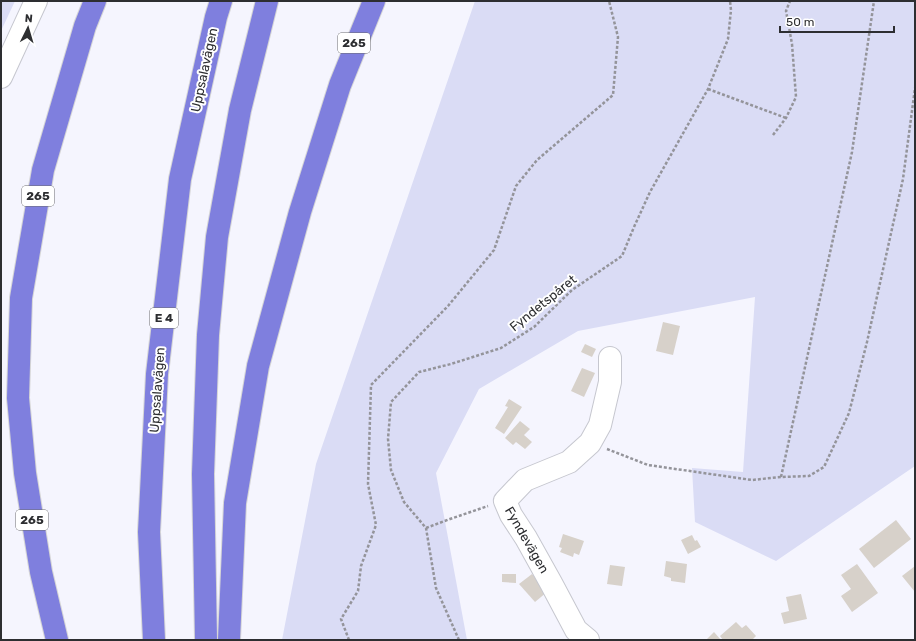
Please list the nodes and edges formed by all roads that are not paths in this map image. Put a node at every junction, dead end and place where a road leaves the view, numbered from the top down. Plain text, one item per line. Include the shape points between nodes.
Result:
1 (36, 1) edge
2 (95, 1) edge
3 (220, 1) edge
4 (267, 1) edge
5 (368, 1) edge
6 (374, 1) edge
7 (1, 77) edge
8 (340, 86) junction
9 (610, 358) dead end
10 (57, 640) edge
11 (154, 640) edge
12 (206, 640) edge
13 (229, 640) edge
14 (588, 640) edge

1 - 7 street
2 - 10 highway, 265 via 85,26 43,170 21,298 18,398 26,481 41,572
3 - 11 highway, Uppsalavägen / E 4 via 180,179 157,374 149,532
4 - 12 highway via 240,110 217,236 208,335 203,474
5 - 8 highway, 265
6 - 8 highway
8 - 13 highway via 300,212 258,366 234,503
9 - 14 street, Fyndevägen via 610,382 600,425 590,443 569,462 525,480 505,500 576,630

